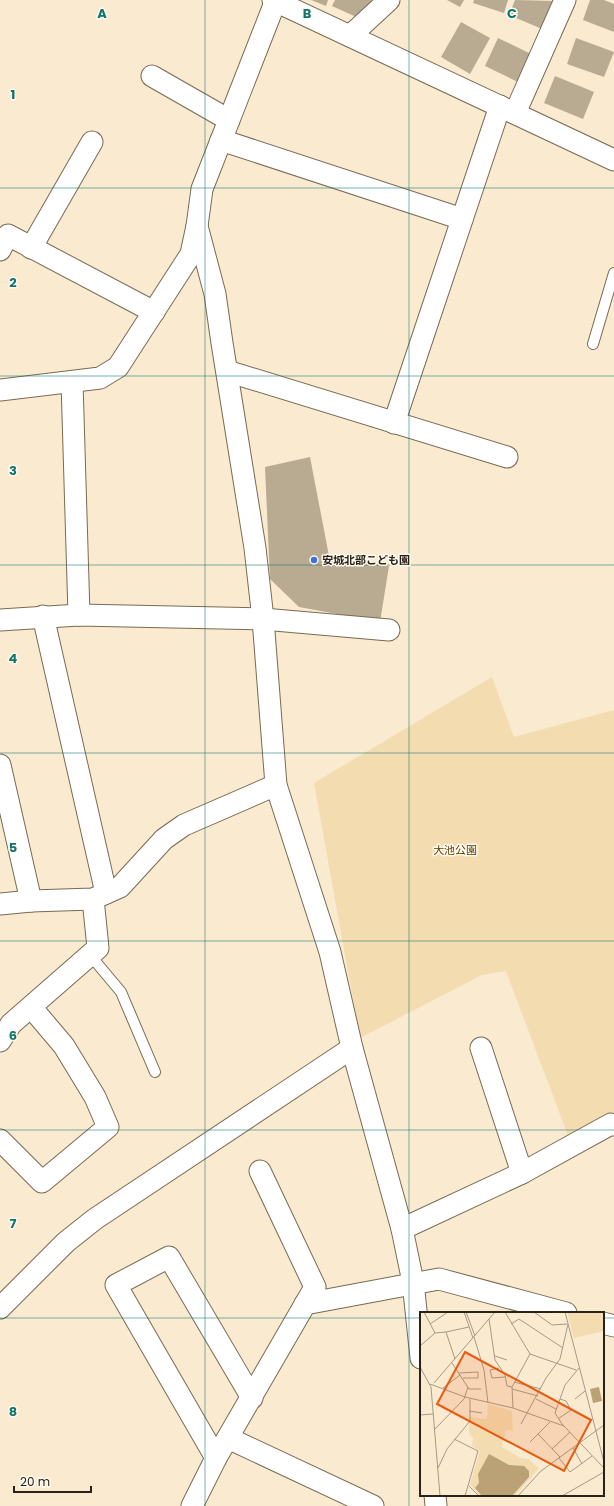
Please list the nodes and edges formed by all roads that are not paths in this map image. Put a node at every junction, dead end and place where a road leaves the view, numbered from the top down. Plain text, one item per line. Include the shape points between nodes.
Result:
1 (275, 0) edge
2 (389, 0) edge
3 (564, 0) edge
4 (350, 36) junction
5 (152, 76) dead end
6 (508, 110) junction
7 (229, 120) junction
8 (221, 140) junction
9 (92, 142) dead end
10 (614, 160) edge
11 (462, 219) junction
12 (198, 226) junction
13 (31, 248) junction
14 (0, 250) edge
15 (614, 273) edge
16 (154, 312) junction
17 (593, 344) dead end
18 (227, 371) junction
19 (72, 382) junction
20 (0, 390) edge
21 (394, 423) junction
22 (507, 457) dead end
23 (79, 615) junction
24 (43, 616) junction
25 (262, 619) junction
26 (0, 620) edge
27 (389, 630) dead end
28 (0, 765) edge
29 (276, 785) junction
30 (100, 896) junction
31 (31, 901) junction
32 (0, 904) edge
33 (90, 955) junction
34 (31, 1007) junction
35 (0, 1041) edge
36 (352, 1048) junction
37 (481, 1048) dead end
38 (156, 1072) dead end
39 (614, 1124) edge
40 (0, 1140) edge
41 (260, 1171) dead end
42 (522, 1173) junction
43 (402, 1229) junction
44 (414, 1282) junction
45 (305, 1304) junction
46 (0, 1308) edge
47 (562, 1312) edge
48 (604, 1323) edge
49 (614, 1326) edge
50 (420, 1347) edge
51 (252, 1398) junction
52 (228, 1438) junction
53 (216, 1458) junction
54 (434, 1496) edge
55 (192, 1506) edge
56 (373, 1506) edge
57 (436, 1506) edge

1 - 4 street
1 - 7 street
2 - 4 street
3 - 6 street
4 - 6 street
5 - 7 street
6 - 10 street
6 - 11 street
7 - 8 street
8 - 11 street
8 - 12 street via 202,189
9 - 13 street
11 - 21 street
12 - 16 street via 191,254
12 - 18 street via 215,294
13 - 14 street via 8,236
13 - 16 street
15 - 17 lane
16 - 19 street via 118,367 100,378
18 - 21 street
18 - 25 street via 255,548
19 - 20 street
19 - 23 street
21 - 22 street
23 - 24 street
23 - 25 street
24 - 26 street
24 - 30 street
25 - 27 street
25 - 29 street
28 - 31 street
29 - 30 street via 184,825 164,839 120,887
29 - 36 street via 330,952
30 - 31 street
30 - 33 street via 98,948
31 - 32 street
33 - 34 street
33 - 38 lane via 121,992
34 - 35 street via 11,1024
34 - 40 street via 64,1046 95,1096 108,1127 42,1182
36 - 43 street
36 - 46 street via 95,1219 66,1242
37 - 42 street
39 - 42 street
41 - 45 street via 315,1287
42 - 43 street
43 - 44 street
44 - 45 street
44 - 47 street via 439,1278
44 - 50 street
45 - 51 street
48 - 49 street
51 - 52 street
51 - 53 street via 169,1257 116,1285
52 - 53 street
52 - 56 street
53 - 55 street
54 - 57 street

